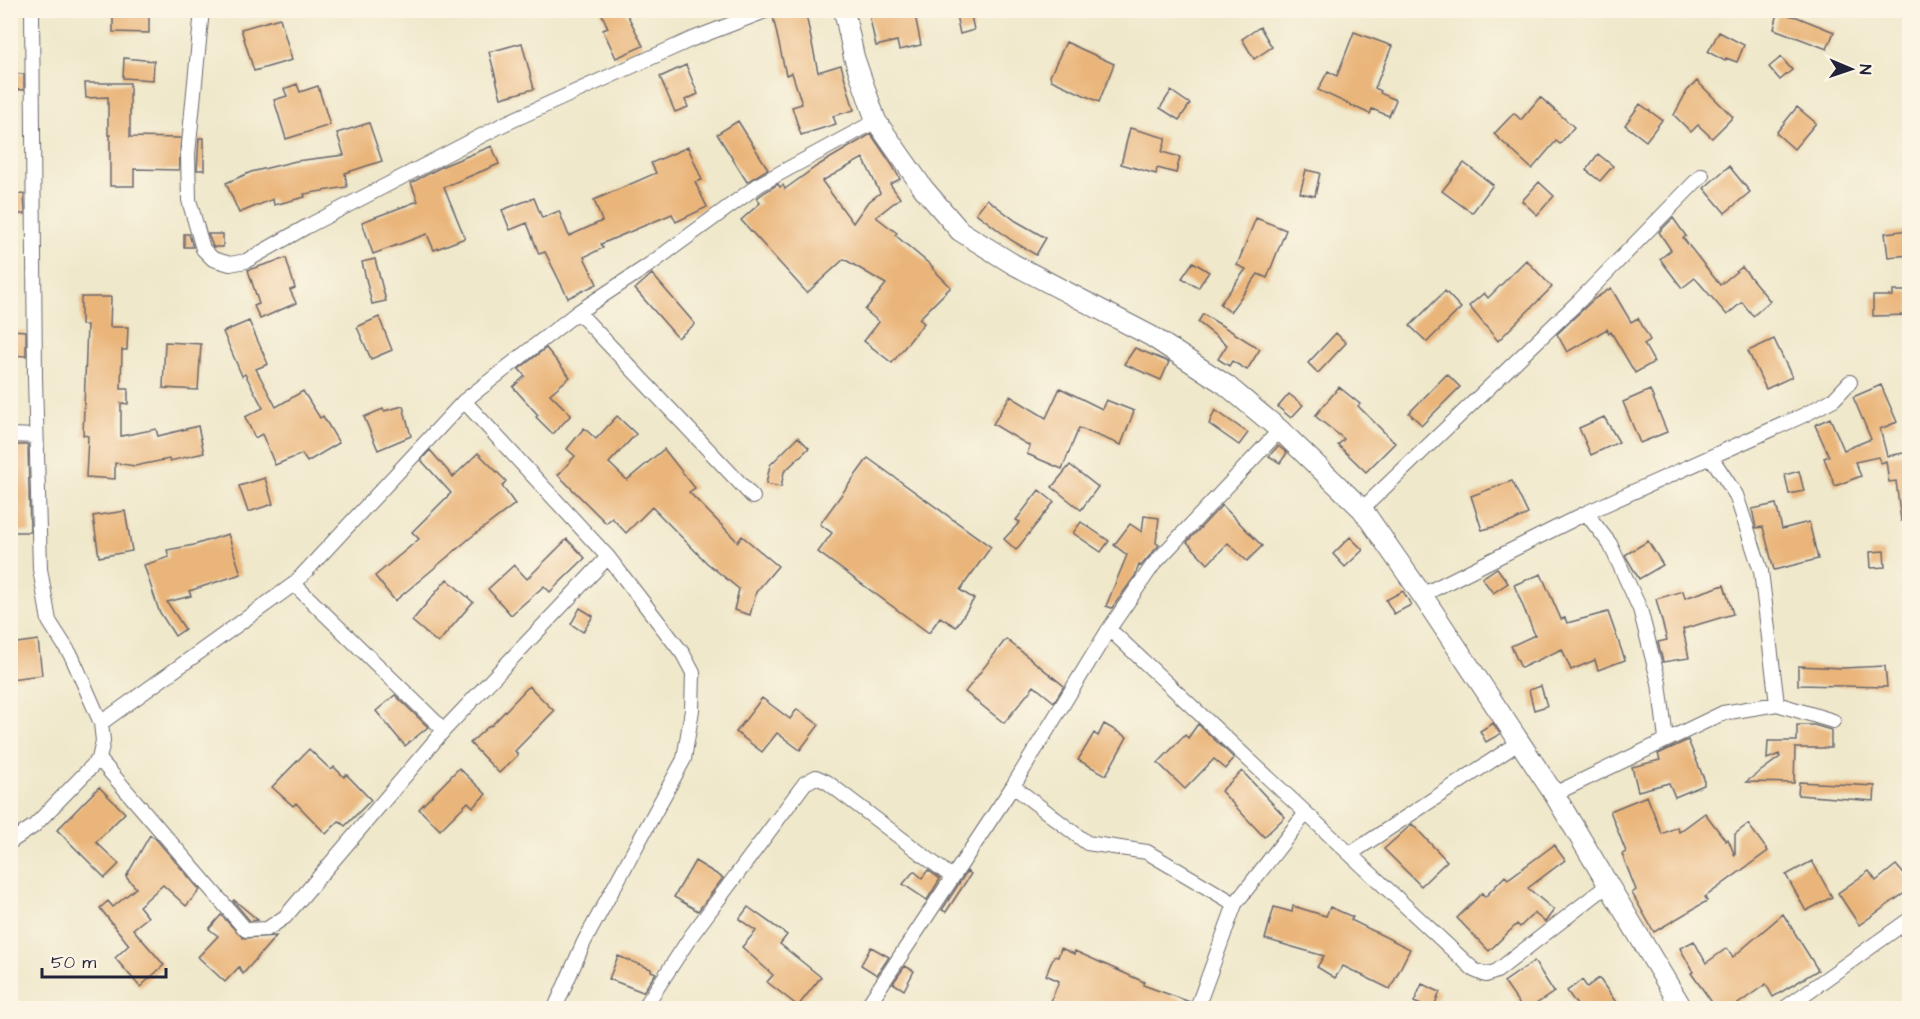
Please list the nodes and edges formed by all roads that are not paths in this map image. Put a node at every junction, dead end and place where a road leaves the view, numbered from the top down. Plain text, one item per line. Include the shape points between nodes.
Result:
1 (33, 10) edge
2 (202, 10) edge
3 (768, 10) edge
4 (844, 10) edge
5 (876, 121) junction
6 (1702, 175) dead end
7 (578, 312) junction
8 (1850, 382) dead end
9 (464, 401) junction
10 (1280, 430) junction
11 (10, 435) edge
12 (36, 436) junction
13 (1711, 457) junction
14 (753, 497) dead end
15 (1362, 509) junction
16 (1586, 513) junction
17 (608, 557) junction
18 (294, 584) junction
19 (1422, 595) junction
20 (1109, 628) junction
21 (1777, 704) junction
22 (1833, 721) dead end
23 (101, 723) junction
24 (444, 730) junction
25 (1666, 739) junction
26 (1520, 742) junction
27 (99, 759) junction
28 (1013, 786) junction
29 (1554, 794) junction
30 (1306, 813) junction
31 (10, 842) edge
32 (1350, 854) junction
33 (952, 877) junction
34 (1608, 885) junction
35 (1235, 903) junction
36 (1910, 919) edge
37 (555, 1008) edge
38 (644, 1008) edge
39 (866, 1008) edge
40 (1197, 1008) edge
41 (1682, 1008) edge
42 (1785, 1008) edge

1 - 12 street
2 - 3 street via 188,154 189,200 203,249 213,259 230,264 246,261 504,124 690,40
4 - 5 street via 854,57
5 - 7 street via 760,184
5 - 10 street via 923,188 960,231 1013,264 1151,336 1226,385
6 - 15 street via 1579,301
7 - 9 street
7 - 14 street
8 - 13 street via 1834,399
9 - 17 street
9 - 18 street
10 - 15 street
10 - 20 street via 1153,565
11 - 12 street
12 - 23 street via 43,597 49,621 72,657
13 - 16 street
13 - 21 street via 1736,495 1761,571
15 - 19 street
16 - 19 street
16 - 25 street via 1610,544 1640,609 1659,683
17 - 24 street
17 - 37 street via 683,654 693,673 692,710 684,759 584,942
18 - 23 street
18 - 24 street
19 - 26 street
20 - 28 street
20 - 30 street
21 - 22 street
21 - 25 street via 1723,713
23 - 27 street
24 - 27 street via 285,917 267,929 246,930
25 - 29 street
26 - 29 street
26 - 32 street
27 - 31 street via 34,826
28 - 33 street
28 - 35 street via 1088,843 1147,852
29 - 34 street
30 - 32 street
30 - 35 street
32 - 34 street via 1474,970 1486,975 1497,971
33 - 38 street via 816,777 805,783 698,926
33 - 39 street
34 - 41 street
35 - 40 street
36 - 42 street

